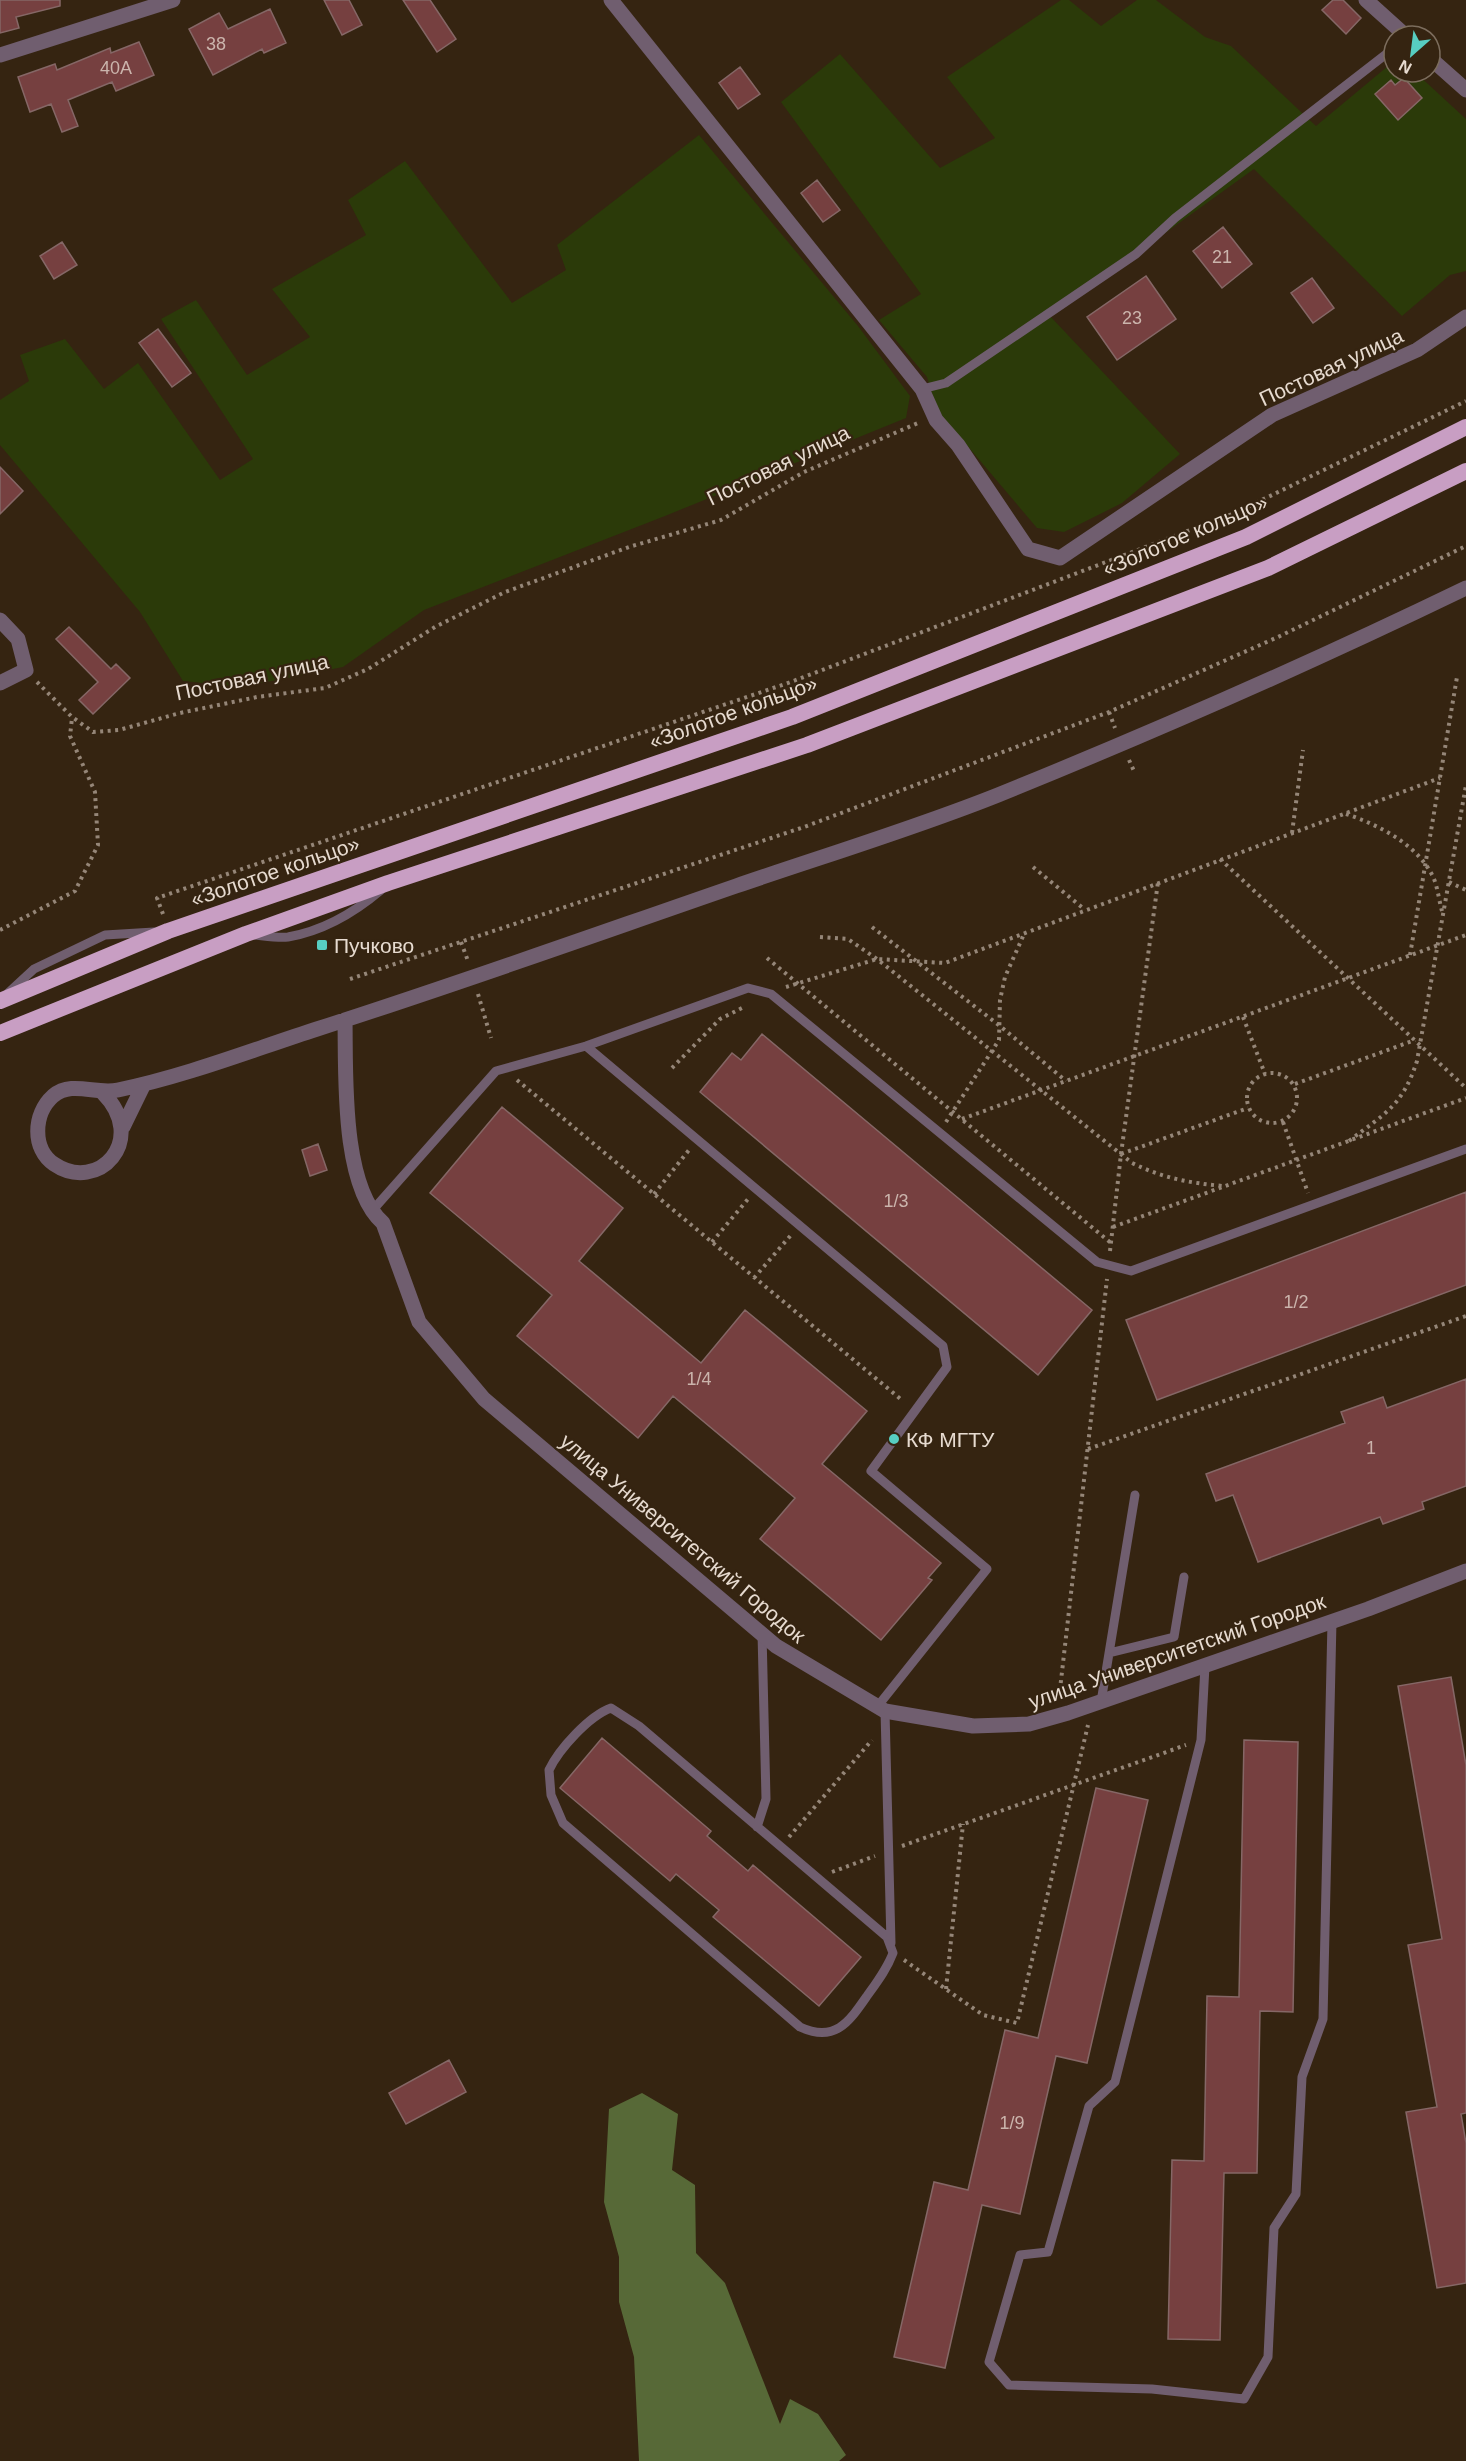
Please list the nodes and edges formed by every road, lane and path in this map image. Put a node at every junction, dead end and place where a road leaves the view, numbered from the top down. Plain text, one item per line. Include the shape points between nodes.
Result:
1 (174, 0) edge
2 (611, 0) edge
3 (1366, 0) edge
4 (1393, 24) edge
5 (0, 55) edge
6 (1382, 57) edge
7 (1442, 69) edge
8 (1466, 90) edge
9 (1466, 317) edge
10 (922, 389) junction
11 (1466, 401) edge
12 (936, 420) junction
13 (1466, 427) edge
14 (1466, 471) edge
15 (1466, 546) edge
16 (1466, 588) edge
17 (0, 620) edge
18 (26, 670) junction
19 (1457, 677) dead end
20 (0, 683) edge
21 (72, 717) junction
22 (1303, 750) dead end
23 (1440, 778) junction
24 (1466, 785) edge
25 (1344, 814) junction
26 (1292, 833) junction
27 (1220, 859) junction
28 (1033, 867) dead end
29 (1425, 867) junction
30 (1158, 882) junction
31 (1449, 882) junction
32 (1466, 890) edge
33 (1084, 909) junction
34 (1443, 915) junction
35 (166, 924) junction
36 (872, 927) dead end
37 (0, 930) edge
38 (1024, 934) junction
39 (1466, 935) edge
40 (820, 937) dead end
41 (1438, 946) junction
42 (1410, 956) junction
43 (767, 957) dead end
44 (877, 959) junction
45 (918, 963) junction
46 (350, 979) dead end
47 (1348, 979) junction
48 (796, 982) junction
49 (771, 994) junction
50 (0, 1000) edge
51 (1243, 1017) junction
52 (345, 1020) junction
53 (1000, 1026) junction
54 (0, 1033) edge
55 (1415, 1040) junction
56 (1420, 1045) junction
57 (586, 1046) junction
58 (993, 1050) junction
59 (1134, 1057) junction
60 (672, 1068) dead end
61 (504, 1069) junction
62 (1265, 1074) junction
63 (1066, 1082) junction
64 (144, 1084) junction
65 (1294, 1084) junction
66 (1466, 1088) edge
67 (1042, 1090) junction
68 (103, 1093) junction
69 (1466, 1098) edge
70 (1248, 1107) junction
71 (952, 1112) junction
72 (962, 1119) junction
73 (1283, 1122) junction
74 (123, 1127) junction
75 (939, 1132) junction
76 (1349, 1141) junction
77 (1466, 1149) edge
78 (1120, 1154) junction
79 (699, 1155) dead end
80 (1296, 1160) junction
81 (1223, 1186) junction
82 (741, 1190) dead end
83 (654, 1194) junction
84 (750, 1197) junction
85 (758, 1204) dead end
86 (1312, 1205) junction
87 (371, 1212) junction
88 (784, 1226) dead end
89 (1113, 1227) junction
90 (792, 1233) junction
91 (801, 1240) dead end
92 (712, 1242) junction
93 (1111, 1243) junction
94 (1109, 1265) junction
95 (754, 1278) junction
96 (1466, 1316) edge
97 (913, 1394) dead end
98 (1088, 1449) junction
99 (1135, 1495) dead end
100 (1466, 1572) edge
101 (1184, 1577) dead end
102 (1332, 1621) junction
103 (762, 1633) junction
104 (1109, 1653) junction
105 (1205, 1666) junction
106 (1097, 1703) junction
107 (883, 1714) junction
108 (1057, 1717) junction
109 (1201, 1740) junction
110 (1074, 1784) junction
111 (963, 1824) junction
112 (757, 1827) junction
113 (781, 1847) junction
114 (888, 1851) junction
115 (818, 1878) junction
116 (892, 1949) junction
117 (946, 1989) junction

1 - 5 street
2 - 10 street
3 - 4 street
6 - 10 lane via 1175,218 1136,254 946,383
7 - 8 street
9 - 12 street, Постовая улица via 1417,350 1272,415 1060,558 1028,549
10 - 12 street
11 - 35 path via 1234,513 810,675 157,898
12 - 21 path, Постовая улица via 913,424 804,472 721,520 629,547 505,592 435,627 368,669 325,688 180,712 119,730 93,732
13 - 35 highway, «Золотое кольцо» via 1246,537 792,717
14 - 54 highway via 1257,573 807,745 246,934
15 - 46 path via 1278,638 1098,716 804,827
16 - 52 street via 1324,657 994,796
17 - 18 street via 18,639
18 - 20 street
18 - 21 path, Постовая улица
19 - 23 path
21 - 37 path via 70,736 95,792 98,845 75,891
22 - 26 path
23 - 25 path
23 - 29 path
24 - 31 path
25 - 26 path
25 - 29 path via 1392,835 1418,855
26 - 27 path
27 - 30 path
27 - 47 path
28 - 33 path
29 - 34 path via 1434,879
29 - 42 path
30 - 33 path
30 - 59 path
31 - 32 path
31 - 34 path
33 - 38 path
34 - 41 path
35 - 50 highway, «Золотое кольцо»
36 - 45 path
38 - 45 path via 945,963
38 - 53 path via 1005,977
39 - 41 path
40 - 44 path via 848,939
41 - 42 path
41 - 56 path
42 - 47 path
43 - 48 path
44 - 45 path
44 - 48 path
44 - 58 path
45 - 53 path
47 - 51 path
47 - 55 path
48 - 49 path
48 - 71 path
49 - 57 lane via 748,988
49 - 60 path via 720,1019
49 - 75 lane
51 - 59 path
51 - 62 path
52 - 64 street
52 - 87 street, улица Университетский Городок via 348,1127
53 - 58 path
53 - 63 path
55 - 56 path
55 - 65 path
56 - 66 path
56 - 76 path via 1409,1085 1399,1102
57 - 61 lane
57 - 107 lane via 943,1346 947,1367 871,1471 987,1569
58 - 67 path
58 - 71 path
59 - 63 path
59 - 78 path
61 - 83 path
61 - 87 lane via 496,1071
62 - 65 path via 1273,1071
62 - 70 path via 1251,1080 1245,1103
63 - 67 path
64 - 68 street
64 - 74 street
65 - 73 path via 1298,1105
67 - 72 path
67 - 78 path
68 - 74 street via 117,1107
68 - 74 street via 78,1086 54,1094 39,1115 37,1140 50,1162 74,1173 99,1169 118,1152
69 - 76 path
70 - 73 path via 1259,1122
70 - 78 path
71 - 72 path
71 - 75 path
72 - 93 path
73 - 80 path
75 - 94 lane via 1097,1262
76 - 80 path
77 - 86 lane
78 - 81 path via 1159,1176 1182,1183
78 - 89 path
79 - 83 path via 690,1148
80 - 81 path
80 - 86 path
81 - 89 path
82 - 84 path
83 - 92 path
84 - 85 path
84 - 92 path
86 - 94 lane via 1131,1270
87 - 103 street, улица Университетский Городок via 383,1223 419,1322 484,1400
88 - 90 path
89 - 93 path
90 - 91 path
90 - 95 path
92 - 95 path
93 - 94 path
94 - 98 path
95 - 97 path via 905,1403
96 - 98 path
98 - 108 path
99 - 104 lane
100 - 102 street, улица Университетский Городок
101 - 104 lane via 1174,1636
102 - 105 street, улица Университетский Городок
102 - 109 lane via 1323,2019 1302,2077 1296,2194 1274,2228 1268,2357 1244,2399 1152,2389 1009,2385 989,2361 1020,2255 1048,2252 1089,2106 1114,2082
103 - 107 street, улица Университетский Городок via 776,1646
103 - 112 lane via 766,1799
104 - 106 lane
105 - 106 street, улица Университетский Городок
105 - 109 lane
106 - 108 street, улица Университетский Городок
106 - 110 path
107 - 108 street, улица Университетский Городок via 973,1726 1029,1724
107 - 113 path
107 - 114 lane
109 - 110 path
110 - 111 path
110 - 117 path via 1017,2022 983,2014
111 - 114 path
111 - 117 path
112 - 113 lane
112 - 116 lane via 639,1726 611,1708 587,1722 549,1770 551,1795 563,1822 801,2027 820,2034 848,2023 884,1973
113 - 115 lane
114 - 115 path
114 - 116 lane
115 - 116 lane via 887,1937
116 - 117 path

